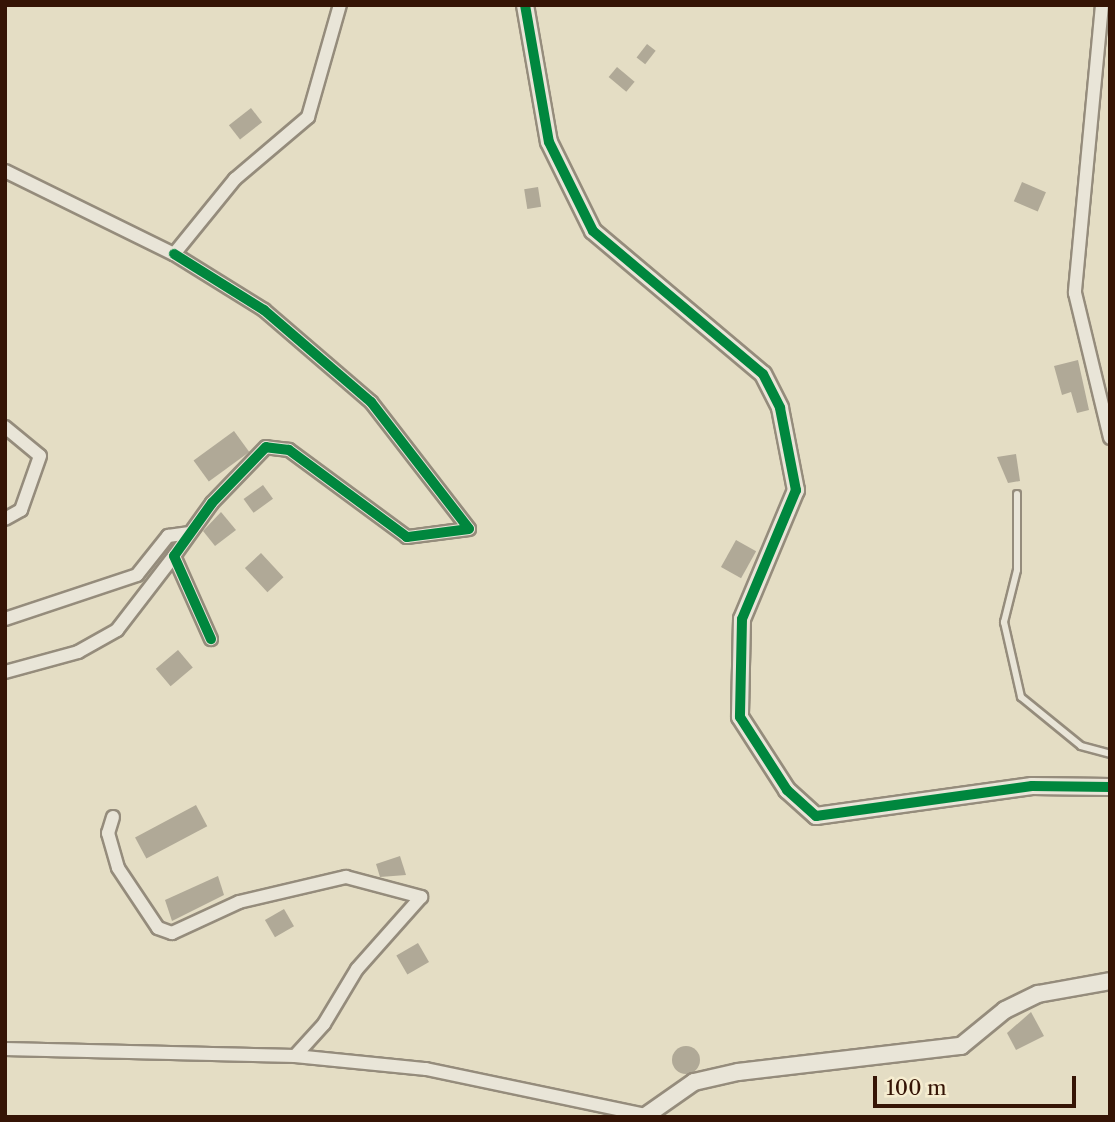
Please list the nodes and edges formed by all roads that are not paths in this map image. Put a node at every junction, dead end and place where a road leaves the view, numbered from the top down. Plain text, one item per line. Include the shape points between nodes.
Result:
1 (340, 5) edge
2 (525, 5) edge
3 (1101, 5) edge
4 (5, 171) edge
5 (174, 254) junction
6 (5, 428) edge
7 (1110, 438) edge
8 (1017, 494) dead end
9 (5, 519) edge
10 (190, 533) junction
11 (174, 556) junction
12 (5, 619) edge
13 (211, 639) dead end
14 (5, 672) edge
15 (1110, 754) edge
16 (1110, 787) edge
17 (113, 817) dead end
18 (1110, 981) edge
19 (5, 1049) edge
20 (295, 1056) junction
21 (647, 1116) edge

1 - 5 street via 308,117 235,179
2 - 16 street via 549,142 593,231 763,374 780,408 796,490 742,619 740,717 787,790 816,816 1032,786
3 - 7 street via 1075,293
4 - 5 street
5 - 10 street via 264,310 371,402 469,529 407,537 289,450 266,447
6 - 9 street via 40,456 21,510
8 - 15 lane via 1017,570 1003,622 1021,697 1081,746
10 - 11 street
10 - 12 street via 168,536 137,575
11 - 13 street
11 - 14 street via 117,630 78,652
17 - 20 street via 108,833 118,868 159,928 172,933 239,902 346,877 421,897 357,969
18 - 21 street via 1038,994 1005,1010 961,1046 738,1072 694,1082
19 - 20 street
20 - 21 street via 426,1069

